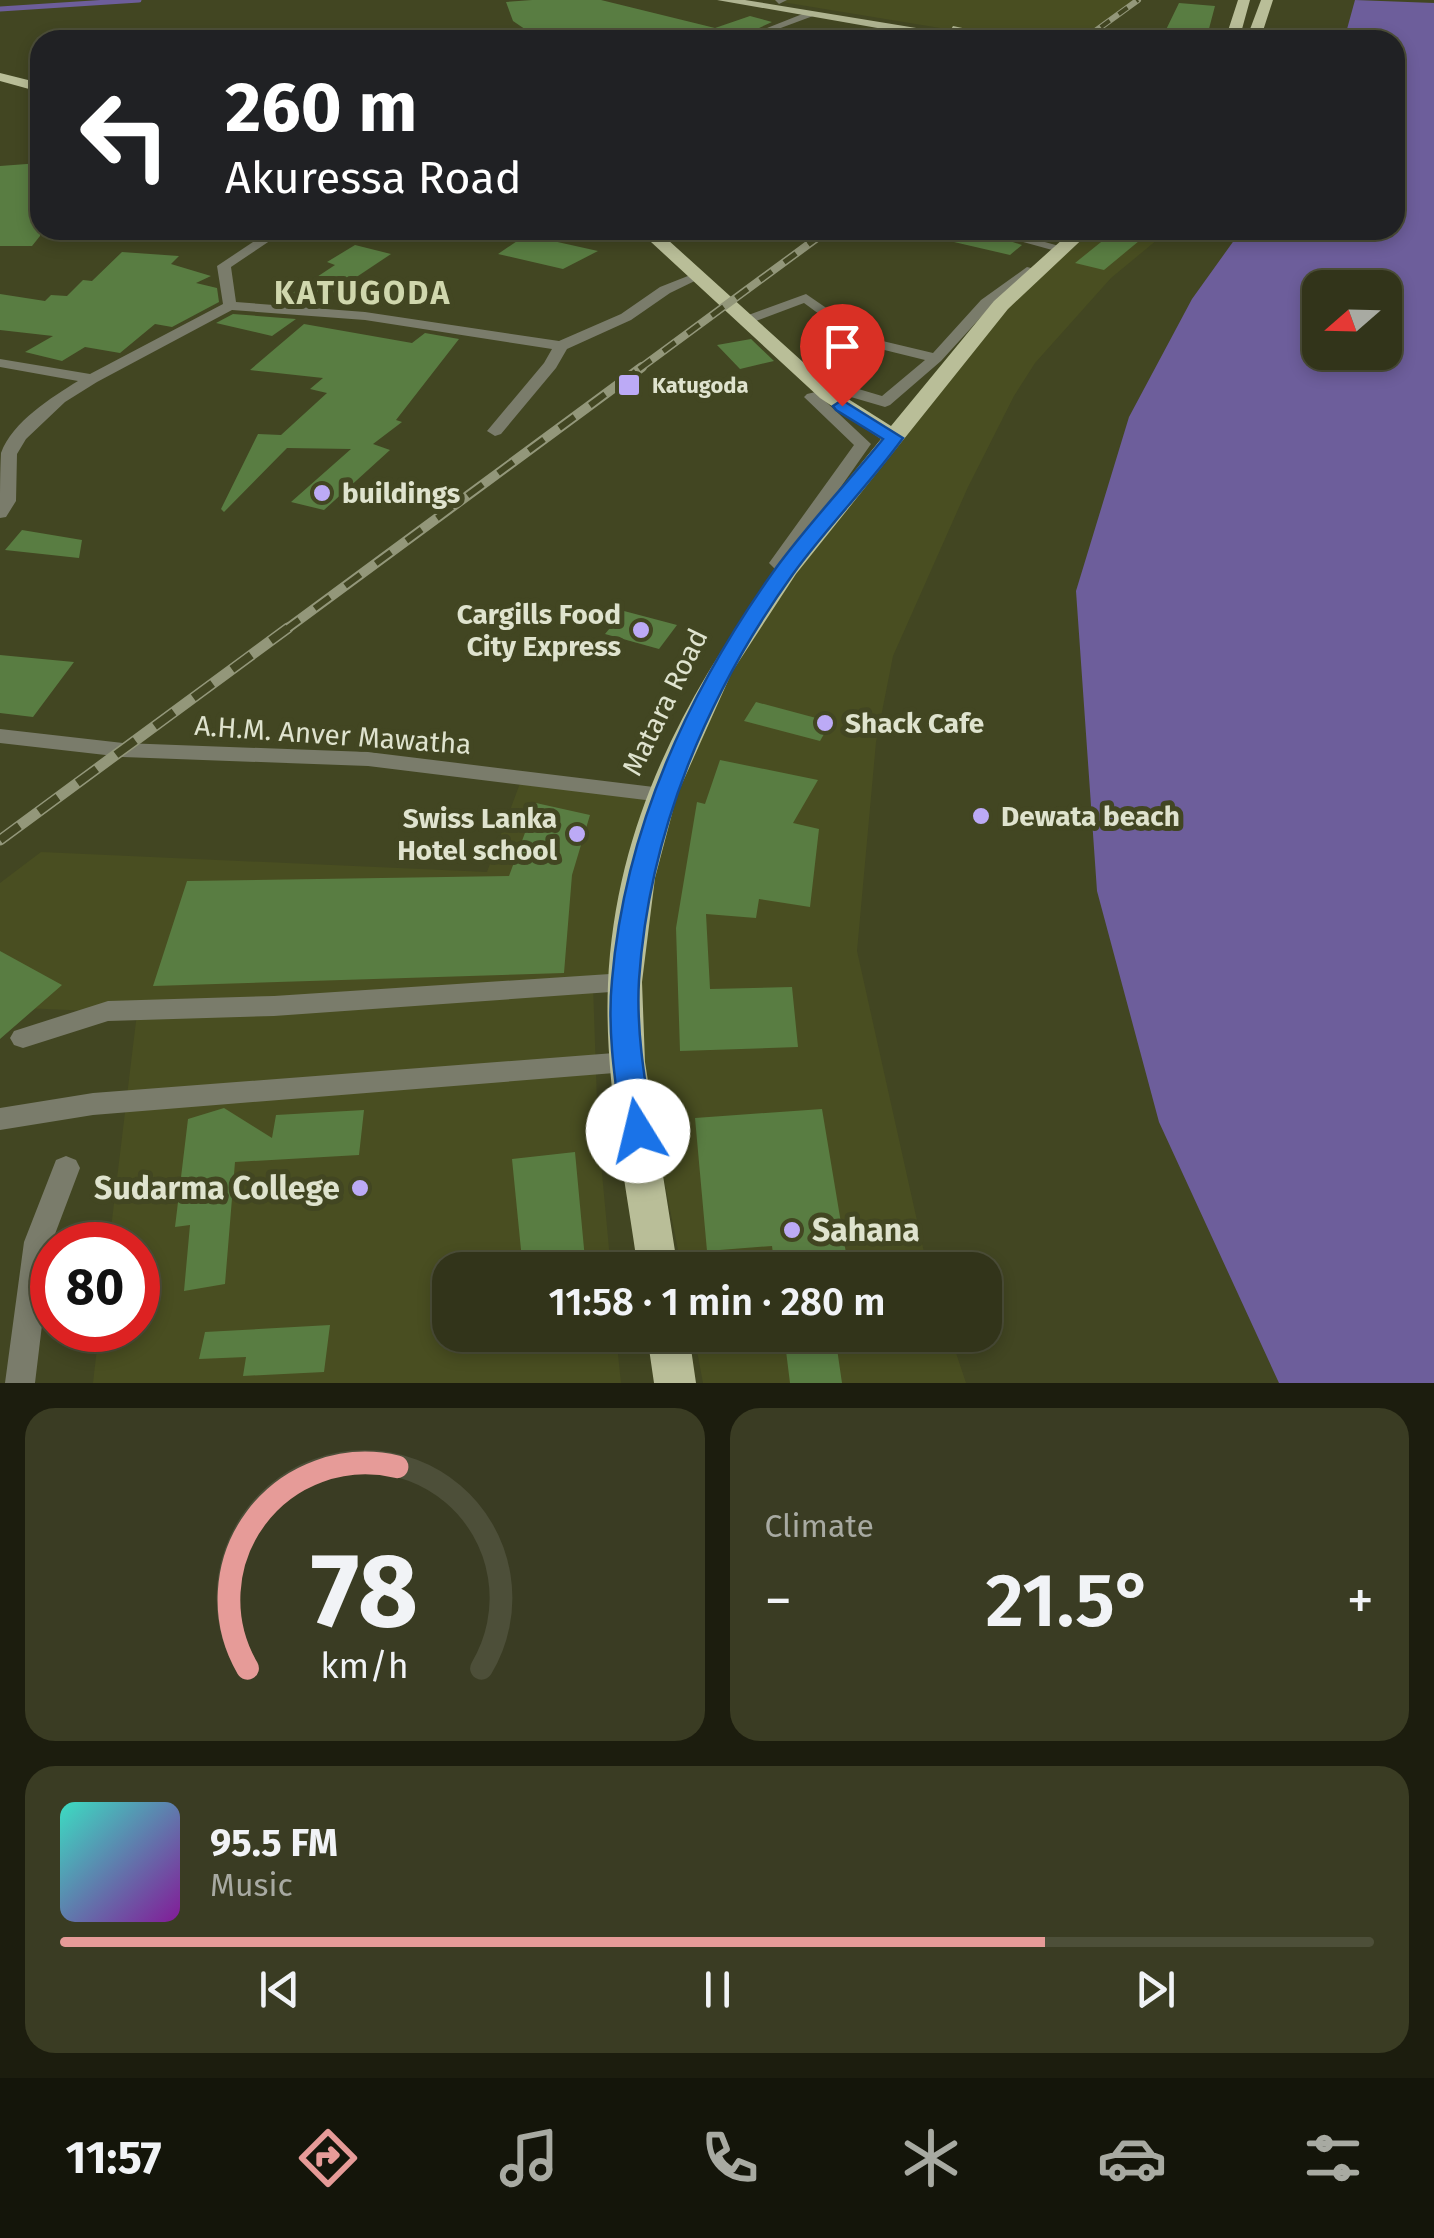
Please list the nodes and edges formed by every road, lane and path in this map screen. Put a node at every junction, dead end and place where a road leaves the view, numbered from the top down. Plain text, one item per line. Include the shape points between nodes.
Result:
1 (723, 0) edge
2 (777, 0) edge
3 (1244, 0) edge
4 (1267, 0) edge
5 (810, 14) junction
6 (770, 30) edge
7 (908, 30) edge
8 (954, 30) edge
9 (1235, 30) edge
10 (1256, 30) edge
11 (0, 77) edge
12 (30, 85) edge
13 (263, 240) edge
14 (658, 240) edge
15 (1073, 240) edge
16 (698, 276) junction
17 (230, 306) junction
18 (748, 320) junction
19 (560, 346) junction
20 (936, 358) junction
21 (0, 363) edge
22 (92, 378) junction
23 (827, 394) junction
24 (495, 432) dead end
25 (894, 438) junction
26 (0, 512) edge
27 (786, 570) junction
28 (0, 736) edge
29 (662, 795) junction
30 (625, 982) junction
31 (24, 1038) dead end
32 (627, 1062) junction
33 (0, 1119) edge
34 (66, 1168) dead end
35 (655, 1252) edge
36 (670, 1352) edge
37 (20, 1383) edge
38 (675, 1383) edge

1 - 5 main road
2 - 8 main road
3 - 9 highway
4 - 10 highway
5 - 6 street
5 - 7 main road
11 - 12 highway
13 - 17 street via 224,266
14 - 16 highway
15 - 20 street via 986,303
15 - 25 highway, Matara Road via 1001,306
16 - 18 highway
16 - 19 street
17 - 19 street via 365,316
17 - 22 street
18 - 20 street via 806,298 865,340
18 - 23 highway
19 - 24 street
20 - 23 street via 885,402 844,390
21 - 22 street
22 - 26 street via 18,436
23 - 25 highway
23 - 27 street via 812,397 863,444 778,564
25 - 27 highway, Matara Road
27 - 29 highway, Matara Road via 718,672
28 - 29 street, A.H.M. Anver Mawatha via 123,750 368,759
29 - 30 highway, Matara Road via 640,878
30 - 31 street via 108,1011
30 - 32 highway, Matara Road
32 - 33 street via 93,1104
32 - 35 highway, Matara Road
34 - 37 street via 38,1242
36 - 38 highway

